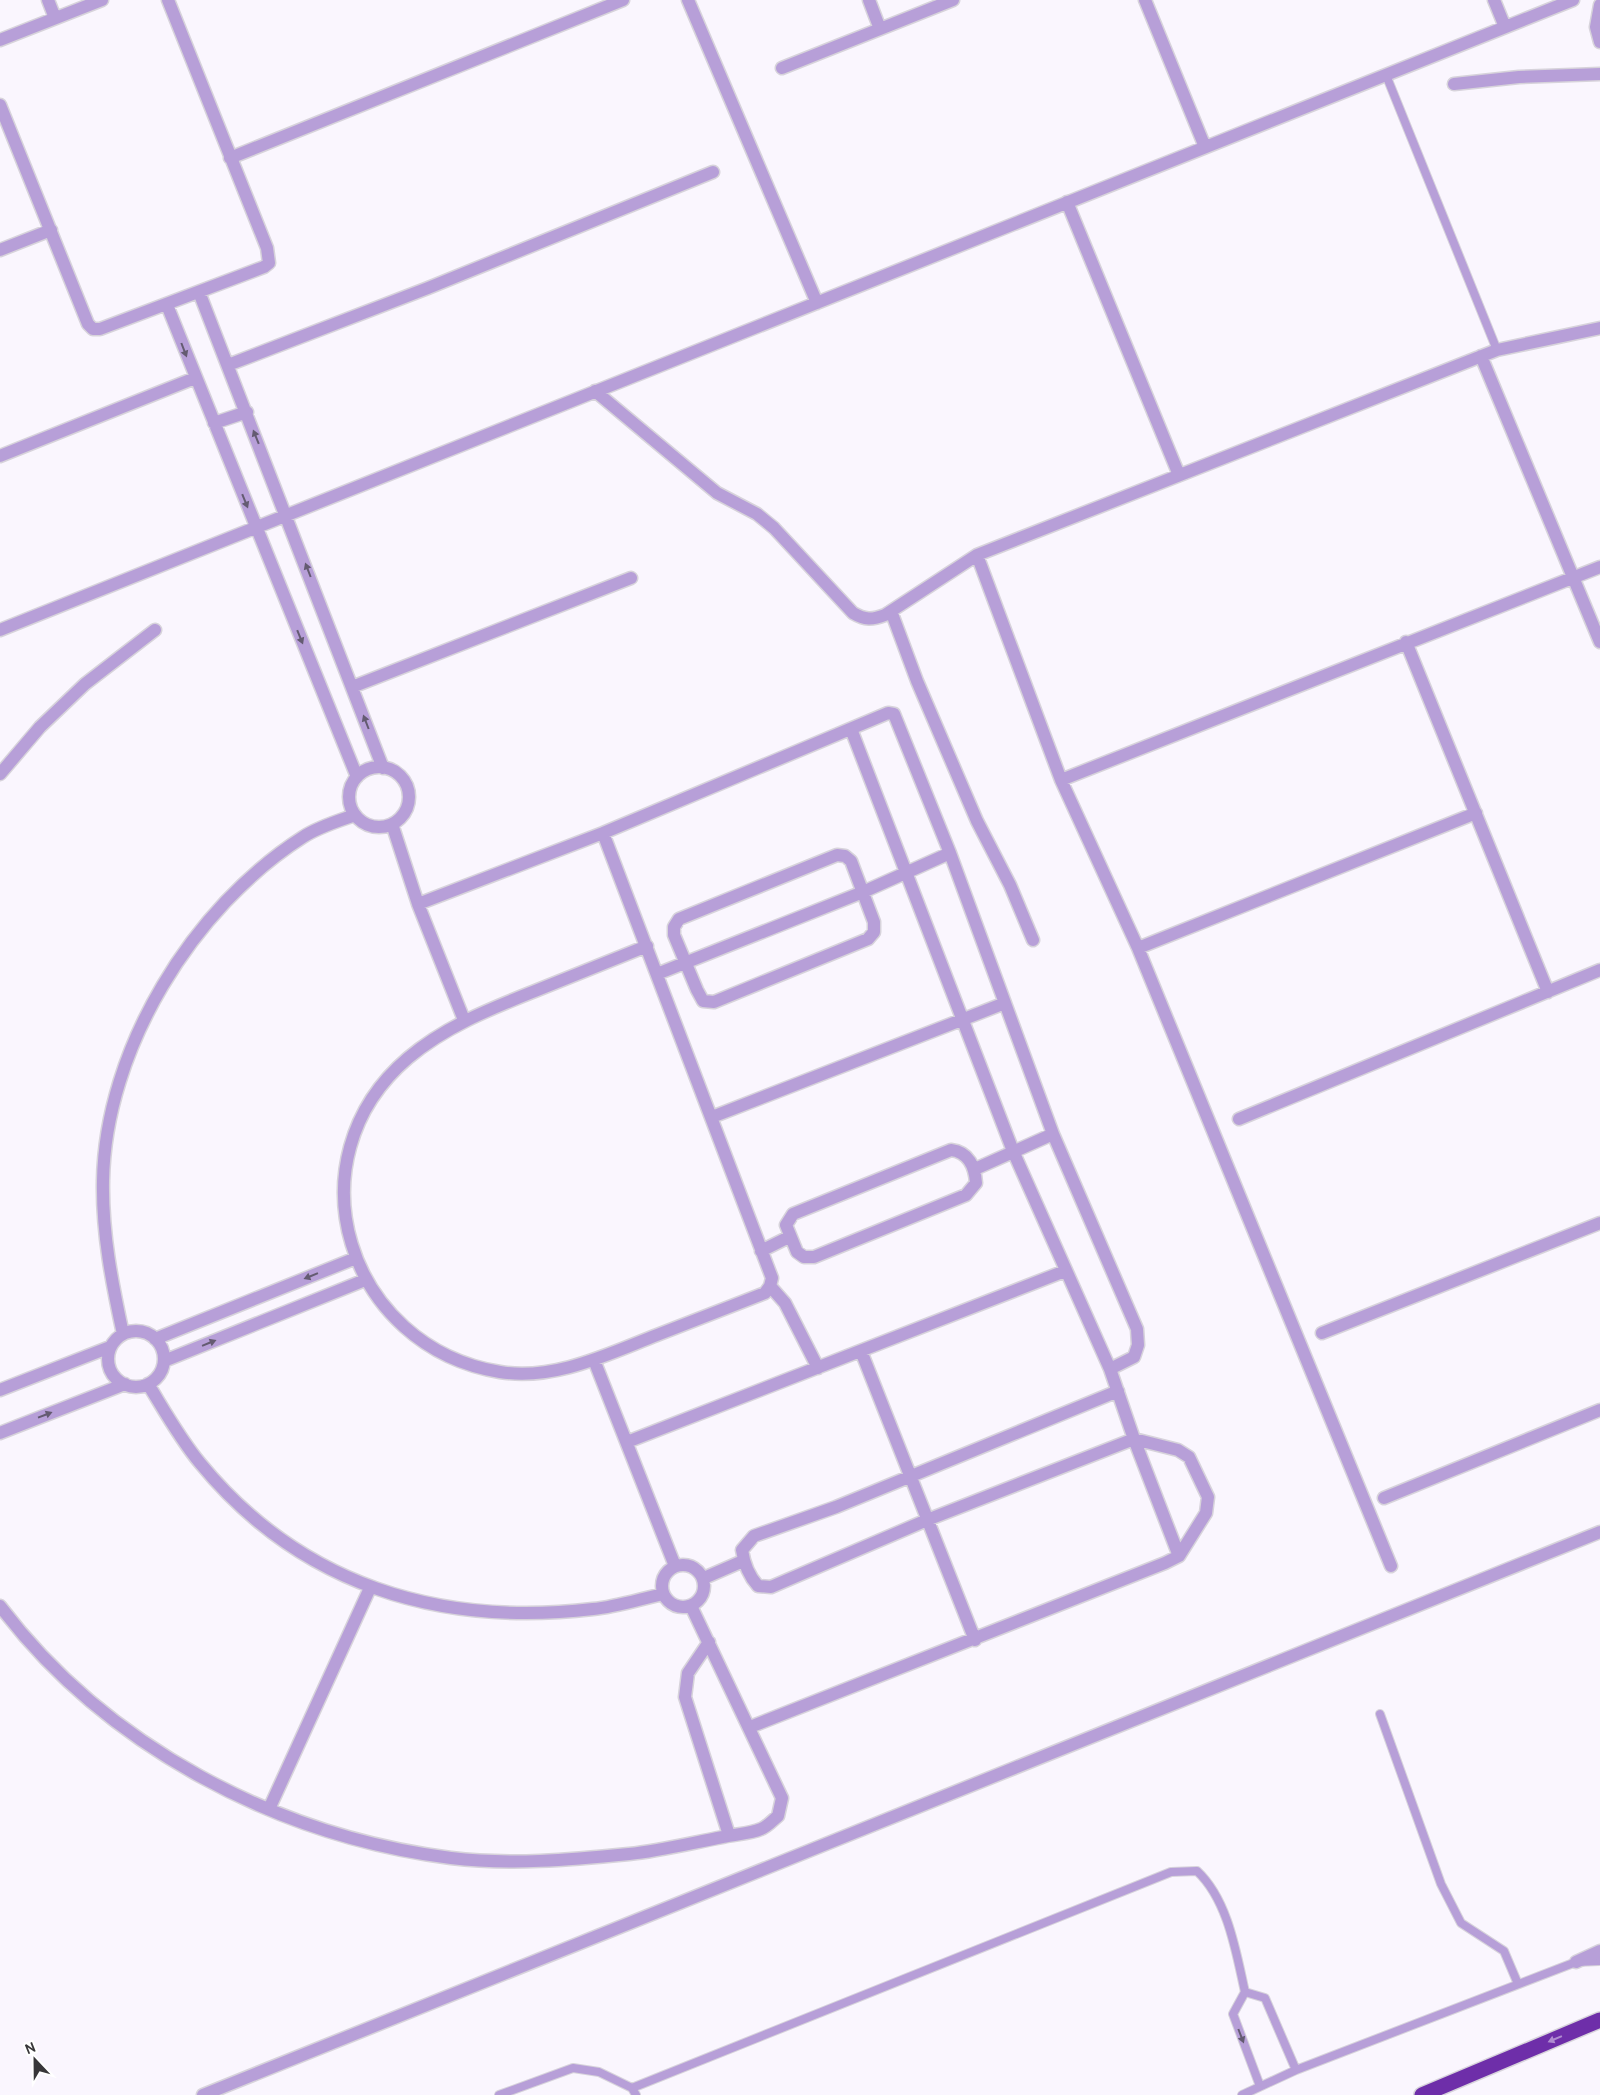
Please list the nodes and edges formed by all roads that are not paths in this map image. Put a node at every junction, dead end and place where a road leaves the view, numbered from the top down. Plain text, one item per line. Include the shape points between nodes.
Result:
1 (48, 0) edge
2 (102, 0) edge
3 (168, 0) edge
4 (623, 0) edge
5 (688, 0) edge
6 (869, 0) edge
7 (953, 0) edge
8 (1145, 0) edge
9 (1494, 0) edge
10 (1572, 0) edge
11 (73, 5) edge
12 (1600, 5) edge
13 (55, 18) junction
14 (1505, 27) junction
15 (880, 29) junction
16 (0, 40) edge
17 (1600, 42) edge
18 (782, 68) dead end
19 (1600, 74) edge
20 (1386, 75) junction
21 (1454, 84) dead end
22 (0, 105) edge
23 (1205, 147) junction
24 (230, 158) junction
25 (713, 172) dead end
26 (1067, 202) junction
27 (51, 230) junction
28 (0, 250) edge
29 (199, 292) junction
30 (817, 302) junction
31 (167, 305) junction
32 (1600, 328) edge
33 (1497, 350) junction
34 (1481, 356) junction
35 (228, 365) junction
36 (195, 378) junction
37 (595, 391) junction
38 (247, 412) junction
39 (214, 423) junction
40 (0, 456) edge
41 (1179, 475) junction
42 (287, 515) junction
43 (256, 527) junction
44 (977, 555) junction
45 (1600, 566) edge
46 (1573, 576) junction
47 (631, 578) dead end
48 (891, 611) junction
49 (0, 630) edge
50 (155, 630) dead end
51 (1406, 642) junction
52 (1600, 642) edge
53 (352, 687) junction
54 (851, 728) junction
55 (383, 768) junction
56 (0, 774) edge
57 (357, 777) junction
58 (1061, 780) junction
59 (1476, 813) junction
60 (355, 816) junction
61 (392, 824) junction
62 (603, 833) junction
63 (950, 853) junction
64 (906, 873) junction
65 (863, 892) junction
66 (418, 904) junction
67 (1033, 940) dead end
68 (646, 946) junction
69 (1138, 948) junction
70 (686, 962) junction
71 (1600, 970) edge
72 (657, 974) junction
73 (1548, 992) junction
74 (1005, 1003) junction
75 (464, 1020) junction
76 (962, 1020) junction
77 (712, 1117) junction
78 (1239, 1119) dead end
79 (1053, 1134) junction
80 (1013, 1151) junction
81 (975, 1169) junction
82 (1600, 1223) edge
83 (789, 1237) junction
84 (761, 1251) junction
85 (356, 1258) junction
86 (1064, 1271) junction
87 (365, 1280) junction
88 (770, 1286) junction
89 (1322, 1333) dead end
90 (123, 1334) junction
91 (155, 1339) junction
92 (110, 1348) junction
93 (861, 1351) junction
94 (594, 1360) junction
95 (164, 1361) junction
96 (818, 1368) junction
97 (1110, 1369) junction
98 (125, 1384) junction
99 (148, 1384) junction
100 (0, 1390) edge
101 (1118, 1391) junction
102 (1600, 1410) edge
103 (0, 1433) edge
104 (1134, 1439) junction
105 (627, 1442) junction
106 (911, 1476) junction
107 (1384, 1498) dead end
108 (927, 1520) junction
109 (1600, 1532) edge
110 (1179, 1556) junction
111 (743, 1561) junction
112 (675, 1566) junction
113 (1391, 1566) dead end
114 (704, 1578) junction
115 (370, 1588) junction
116 (663, 1594) junction
117 (0, 1606) edge
118 (691, 1606) junction
119 (975, 1640) junction
120 (709, 1642) junction
121 (1380, 1714) dead end
122 (750, 1727) junction
123 (269, 1810) junction
124 (729, 1835) junction
125 (1600, 1951) edge
126 (1600, 1961) edge
127 (1576, 1962) junction
128 (1518, 1984) junction
129 (1245, 1992) junction
130 (1600, 2020) edge
131 (1296, 2070) junction
132 (1260, 2086) junction
133 (634, 2092) edge
134 (204, 2095) edge
135 (499, 2095) edge
136 (1242, 2095) edge
137 (1422, 2095) edge

1 - 13 street
2 - 11 street
3 - 24 street
4 - 24 street
5 - 30 street
6 - 15 street
7 - 15 street
8 - 23 street
9 - 14 street
10 - 14 street
11 - 13 street
12 - 17 street via 1596,27
13 - 16 street
14 - 20 street
15 - 18 street
19 - 21 street via 1519,77
20 - 23 street
20 - 33 lane
22 - 27 street
23 - 26 street
24 - 29 street via 267,248 270,263
25 - 35 street
26 - 30 street
26 - 41 street
27 - 28 street
27 - 31 street via 88,324 93,329
29 - 31 street
29 - 35 street
30 - 37 street
31 -> 36 street
32 - 33 street
33 - 34 street
34 - 41 street
34 - 46 street
35 - 38 street
36 - 39 street
36 - 40 street
37 - 42 street
37 - 48 street via 717,493 757,514 774,528 853,613 864,619 874,619
38 - 39 street
42 -> 38 street
39 -> 43 street
41 - 44 street
42 - 43 street
53 -> 42 street
43 - 49 street
43 -> 57 street
44 - 48 street
44 - 58 street
45 - 46 street
46 - 51 street
46 - 52 street
47 - 53 street
48 - 67 street via 977,821 1010,885
50 - 56 street via 85,684 40,727
51 - 58 street
51 - 59 street
55 -> 53 street
54 - 62 street
54 - 63 street via 888,713 894,714
54 - 64 street
55 - 57 street via 365,771
55 - 61 street via 394,771 408,787 407,809
57 - 60 street via 349,796
58 - 69 street
59 - 69 street
59 - 73 street
60 - 61 street via 372,826
60 - 90 street via 304,835 266,863 225,902 180,958 144,1017 123,1070 110,1122 103,1179 105,1236
61 - 66 street
62 - 66 street
62 - 68 street
63 - 64 street
63 - 74 street
64 - 65 street
64 - 76 street
65 - 70 street
65 - 70 street via 850,861 837,855 679,919 674,935
65 - 70 street via 874,922 874,932 868,939 714,1002 704,1001
66 - 75 street
68 - 72 street
68 - 75 street
69 - 113 street
70 - 72 street
71 - 73 street
72 - 77 street
73 - 78 street
74 - 76 street
74 - 79 street
75 - 85 street via 406,1059 376,1091 350,1144 344,1185 345,1220
76 - 77 street
76 - 80 street
77 - 84 street
79 - 80 street
79 - 97 street via 1137,1329 1138,1345 1134,1357
80 - 81 street
80 - 86 street
81 - 83 street via 964,1154 951,1150 793,1214 786,1225
81 - 83 street via 976,1183 966,1195 814,1257 804,1257 797,1252
82 - 89 street
83 - 84 street
84 - 88 street via 772,1278
85 - 87 street
85 -> 91 street
86 - 93 street
86 - 97 street
87 - 94 street via 390,1315 422,1342 460,1362 501,1372 544,1373
95 -> 87 street
88 - 94 street via 765,1293
88 - 96 street via 784,1303
90 - 91 street via 140,1332
90 - 92 street
91 - 95 street via 161,1346
92 - 98 street via 111,1372
92 - 100 street
93 - 96 street
93 - 106 street
94 - 105 street
95 - 99 street via 155,1379
96 - 105 street
97 - 101 street
98 - 99 street
103 -> 98 street
99 - 115 street via 199,1462 233,1500 271,1533 313,1560
101 - 104 street
101 - 106 street
102 - 107 street
104 - 108 street
104 - 110 street
104 - 110 street via 1189,1456 1208,1497 1206,1513
105 - 112 street
106 - 108 street
106 - 111 street via 754,1536 742,1550
108 - 111 street via 771,1587 758,1586
108 - 119 street
109 - 134 street
110 - 119 street
111 - 114 street
112 - 114 street via 692,1566
112 - 116 street via 663,1577
114 - 118 street via 703,1594
115 - 116 street via 449,1608 496,1613 594,1609
115 - 123 street
116 - 118 street via 675,1606
117 - 123 street via 52,1665 99,1708 150,1746 204,1779
118 - 120 street
119 - 122 street
120 - 122 street
120 - 124 street via 688,1673 685,1698
121 - 128 lane via 1441,1884 1462,1923 1504,1951
122 - 124 street via 782,1798 778,1816 762,1829
123 - 124 street via 354,1839 452,1858 551,1862 650,1852
125 - 127 street
126 - 127 lane
127 - 128 lane
128 - 131 lane
129 - 131 lane via 1265,1998
129 -> 132 lane via 1233,2014
129 - 133 lane via 1226,1921 1209,1882 1197,1871 1171,1872
130 -> 137 highway
131 - 132 lane
132 - 136 lane
133 - 135 lane via 600,2072 573,2068

